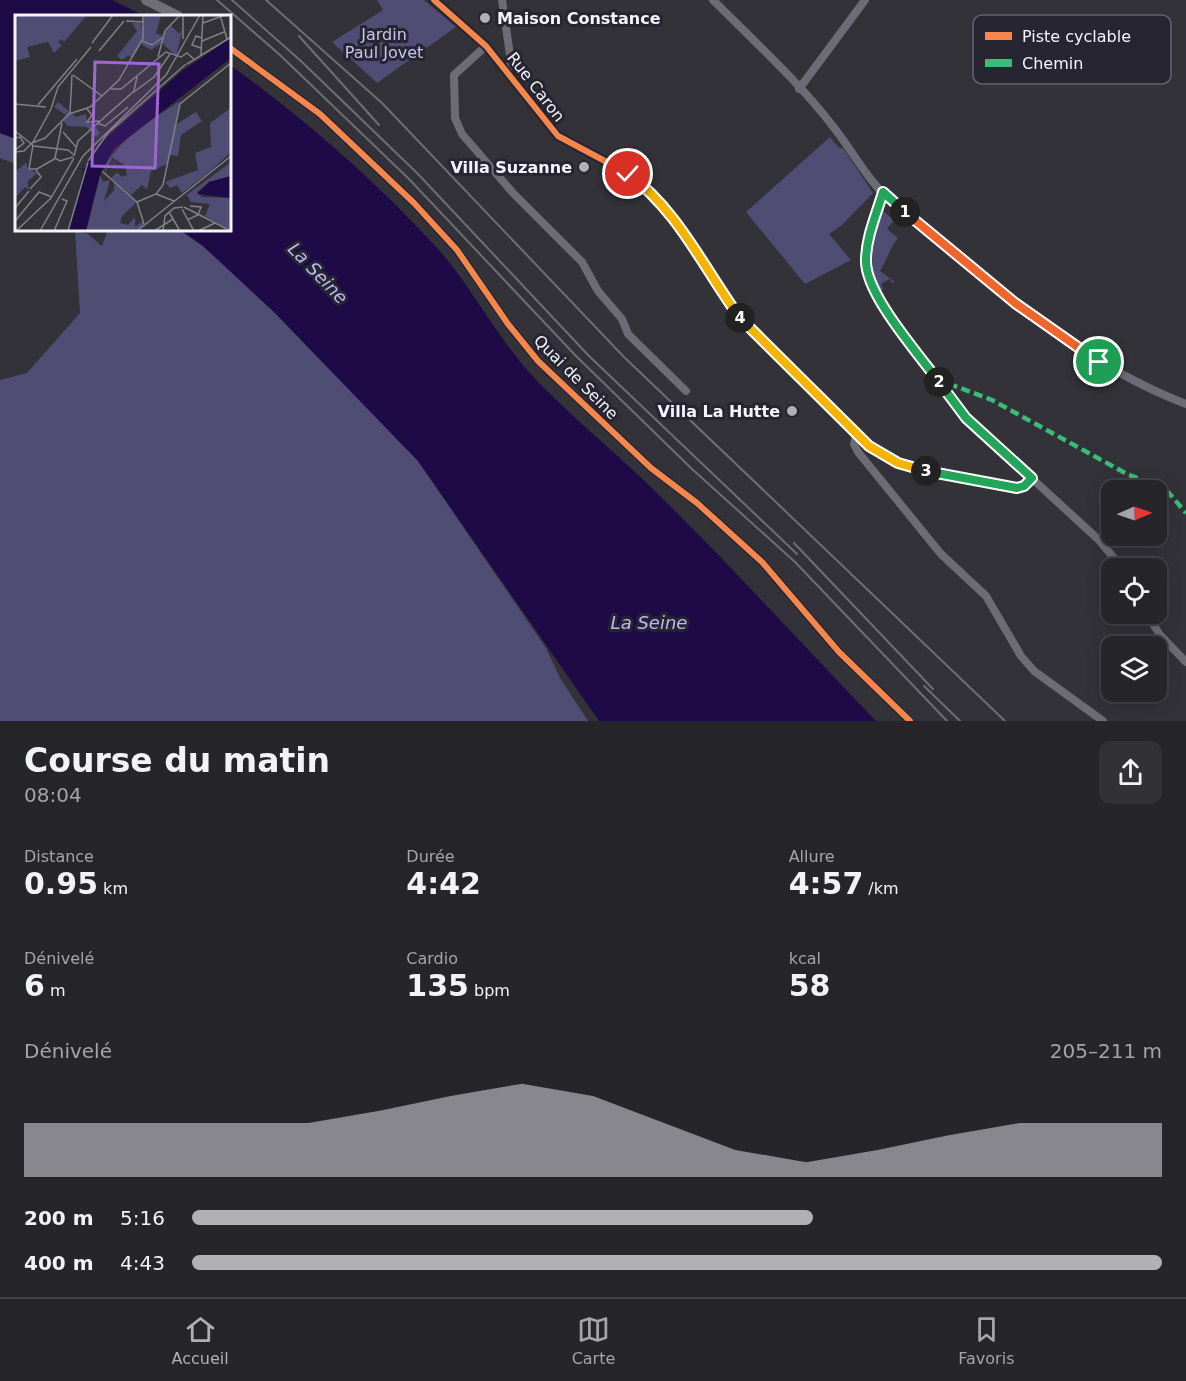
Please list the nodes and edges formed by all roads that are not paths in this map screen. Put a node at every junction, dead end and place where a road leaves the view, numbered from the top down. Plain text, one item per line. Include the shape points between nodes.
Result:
1 (146, 0) edge
2 (434, 0) edge
3 (501, 0) edge
4 (713, 0) edge
5 (862, 1) edge
6 (176, 15) edge
7 (486, 46) junction
8 (231, 49) edge
9 (507, 71) junction
10 (799, 89) junction
11 (883, 192) junction
12 (686, 391) dead end
13 (1186, 405) edge
14 (857, 434) junction
15 (1032, 478) junction
16 (1114, 558) edge
17 (1153, 624) edge
18 (1186, 662) edge
19 (910, 721) edge
20 (1103, 721) edge

1 - 6 main road
2 - 7 street, Rue Caron
3 - 9 street via 511,62
4 - 10 street
5 - 10 street
7 - 9 street, Rue Caron
7 - 12 street via 454,75 458,129 513,193 582,262 598,291 622,319 628,334
8 - 19 main road, Quai de Seine via 320,114 414,202 457,250 538,361 651,468 697,503 762,562 839,652
9 - 14 street, Rue Caron via 558,136 618,168 649,192 694,247 740,318
10 - 11 street via 835,128
11 - 13 street via 1000,291 1076,347 1125,377
11 - 15 street via 866,252 873,289 966,418
14 - 15 street, Rue Caron via 884,457 911,468 1017,488
14 - 20 street via 854,444 858,452 941,554 986,596 1028,663 1042,678
15 - 16 street
17 - 18 street

